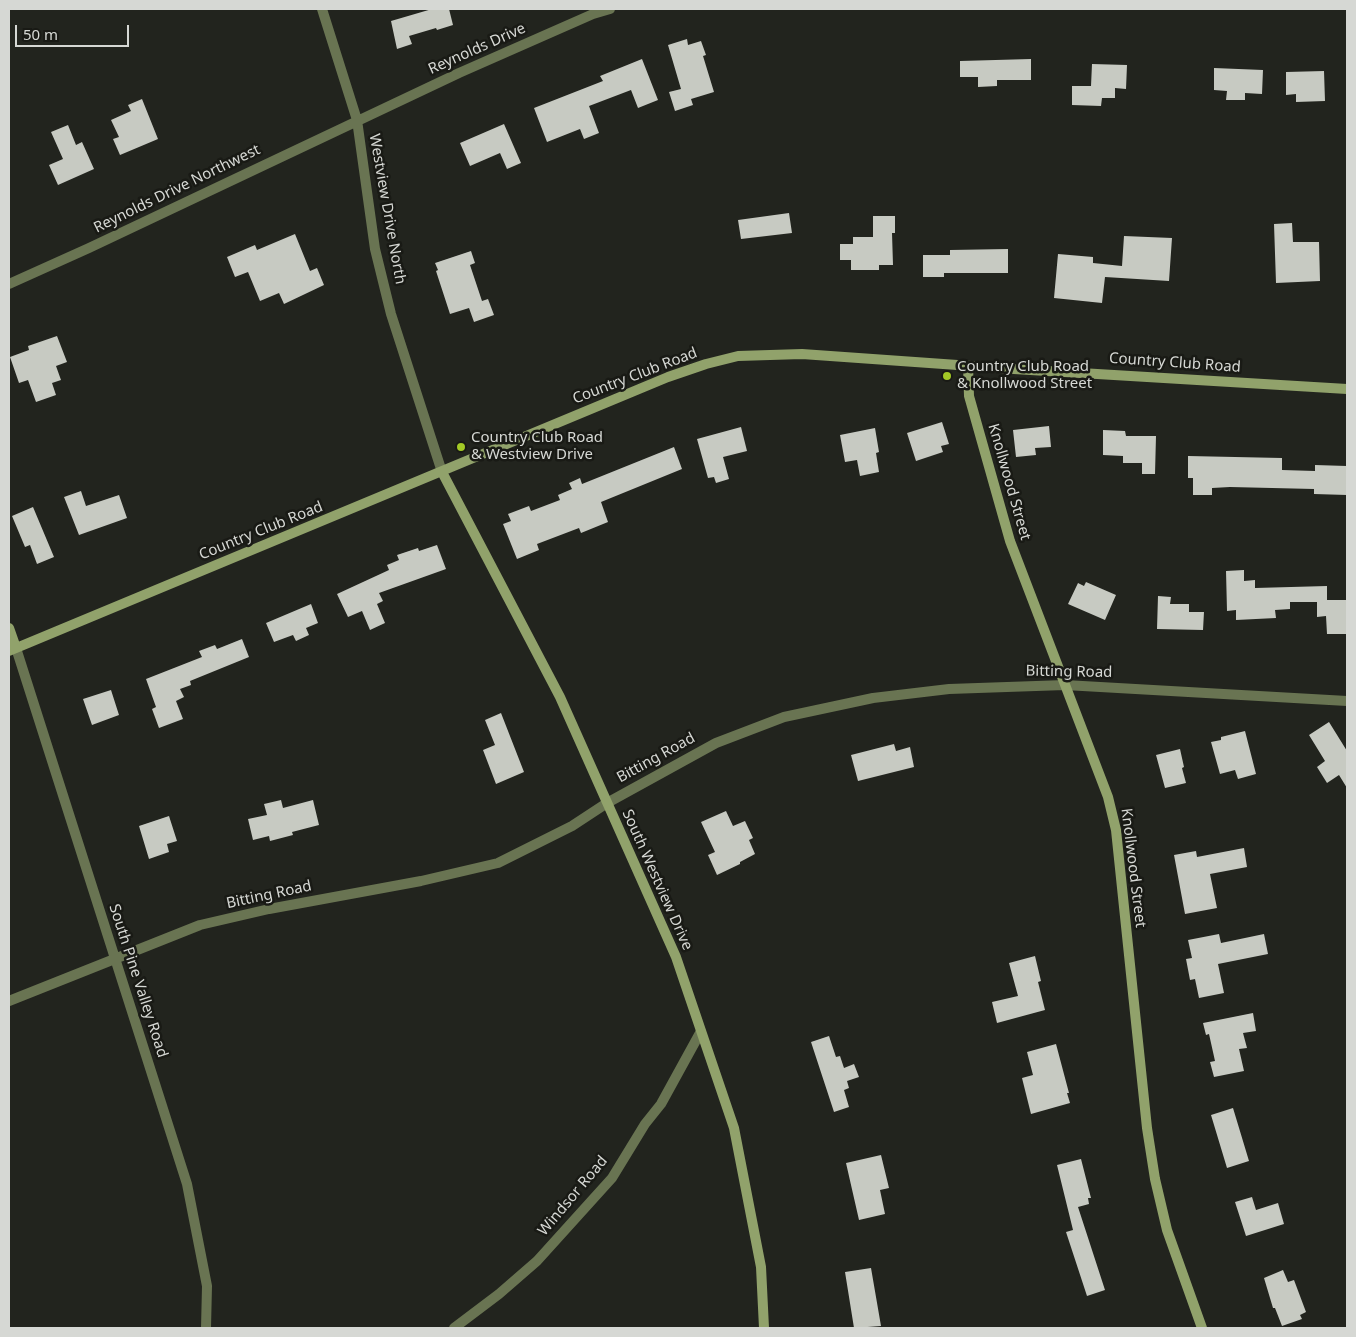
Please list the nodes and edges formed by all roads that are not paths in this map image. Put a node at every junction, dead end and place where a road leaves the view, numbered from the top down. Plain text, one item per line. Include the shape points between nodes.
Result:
1 (322, 9) edge
2 (610, 9) edge
3 (357, 120) junction
4 (9, 284) edge
5 (968, 366) junction
6 (1347, 389) edge
7 (442, 472) junction
8 (9, 628) edge
9 (13, 649) edge
10 (1065, 685) junction
11 (1347, 701) edge
12 (607, 803) junction
13 (115, 958) junction
14 (9, 1001) edge
15 (700, 1033) junction
16 (206, 1328) edge
17 (454, 1328) edge
18 (764, 1328) edge
19 (1202, 1328) edge

1 - 3 street, Westview Drive North
2 - 3 street, Reynolds Drive
3 - 4 street, Reynolds Drive Northwest
3 - 7 street, Westview Drive North via 379,267
5 - 6 main road, Country Club Road
5 - 7 main road, Country Club Road via 802,354 738,356 668,377
5 - 10 main road, Knollwood Street via 969,396 1010,541
7 - 9 main road, Country Club Road
7 - 12 main road, South Westview Drive via 560,697
8 - 9 main road
9 - 13 street, South Pine Valley Road
10 - 11 street, Bitting Road
10 - 12 street, Bitting Road via 949,689 873,698 784,717 716,743
10 - 19 main road, Knollwood Street via 1108,797 1116,830 1155,1179 1167,1230
12 - 13 street, Bitting Road via 572,826 498,863 200,926
12 - 15 main road, South Westview Drive via 676,957
13 - 14 street, Bitting Road
13 - 16 street, South Pine Valley Road via 187,1184 207,1286
15 - 17 street, Windsor Road via 661,1104 612,1178 537,1262
15 - 18 main road, South Westview Drive via 734,1128 761,1267

